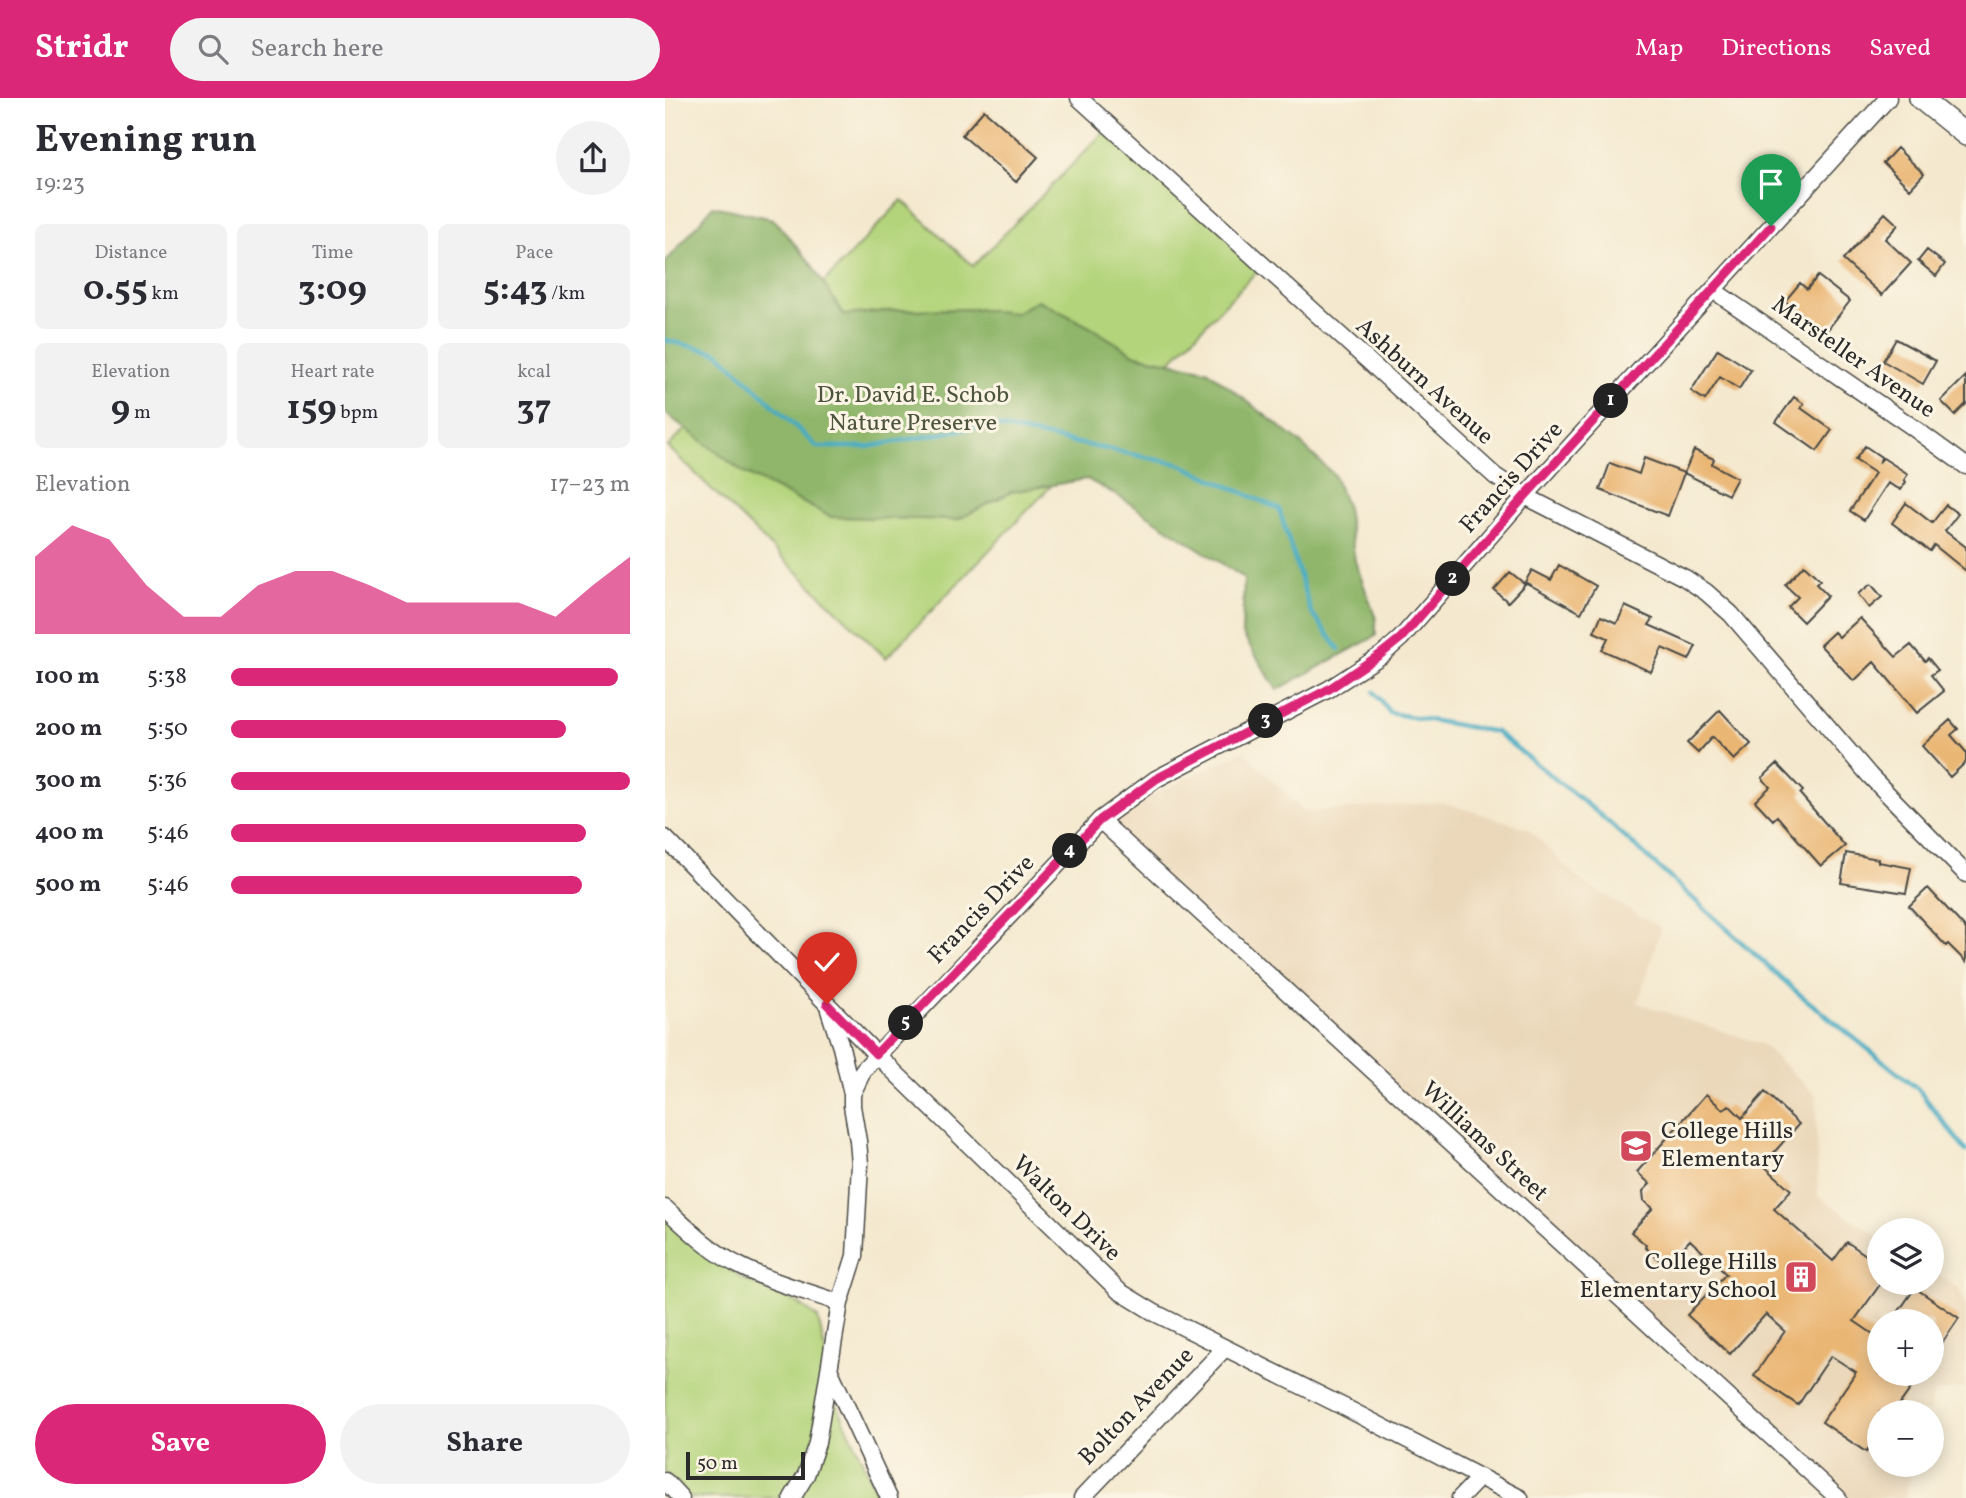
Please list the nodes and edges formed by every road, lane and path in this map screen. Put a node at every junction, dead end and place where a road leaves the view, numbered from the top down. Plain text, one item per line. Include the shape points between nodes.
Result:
1 (1079, 98) edge
2 (1888, 98) edge
3 (1920, 98) edge
4 (1966, 135) edge
5 (1713, 290) junction
6 (1966, 466) edge
7 (1525, 496) junction
8 (1100, 820) junction
9 (665, 838) edge
10 (1966, 874) edge
11 (827, 1004) junction
12 (876, 1054) junction
13 (852, 1094) junction
14 (665, 1208) edge
15 (840, 1303) junction
16 (1225, 1348) junction
17 (830, 1371) junction
18 (1480, 1477) junction
19 (665, 1481) edge
20 (681, 1498) edge
21 (792, 1498) edge
22 (889, 1498) edge
23 (1082, 1498) edge
24 (1460, 1498) edge
25 (1520, 1498) edge
26 (1838, 1498) edge

1 - 7 street, Ashburn Avenue via 1495,476
2 - 5 street, Francis Drive
3 - 4 street
5 - 6 street, Marsteller Avenue
5 - 7 street, Francis Drive
7 - 8 street, Francis Drive via 1401,638 1381,654 1329,689 1156,779
7 - 10 street, Ashburn Avenue via 1706,592 1731,614 1870,776
8 - 12 street, Francis Drive
8 - 26 street, Williams Street
9 - 11 street, Walton Drive
11 - 12 street, Walton Drive
11 - 13 street
12 - 13 street, Francis Drive
12 - 16 street, Walton Drive via 1119,1291
13 - 15 street via 860,1164 857,1238
14 - 15 street via 735,1264
15 - 17 street
16 - 18 street, Walton Drive
16 - 23 street, Bolton Avenue
17 - 21 street via 817,1443
17 - 22 street
18 - 24 street
18 - 25 street, Walton Drive
19 - 20 street

